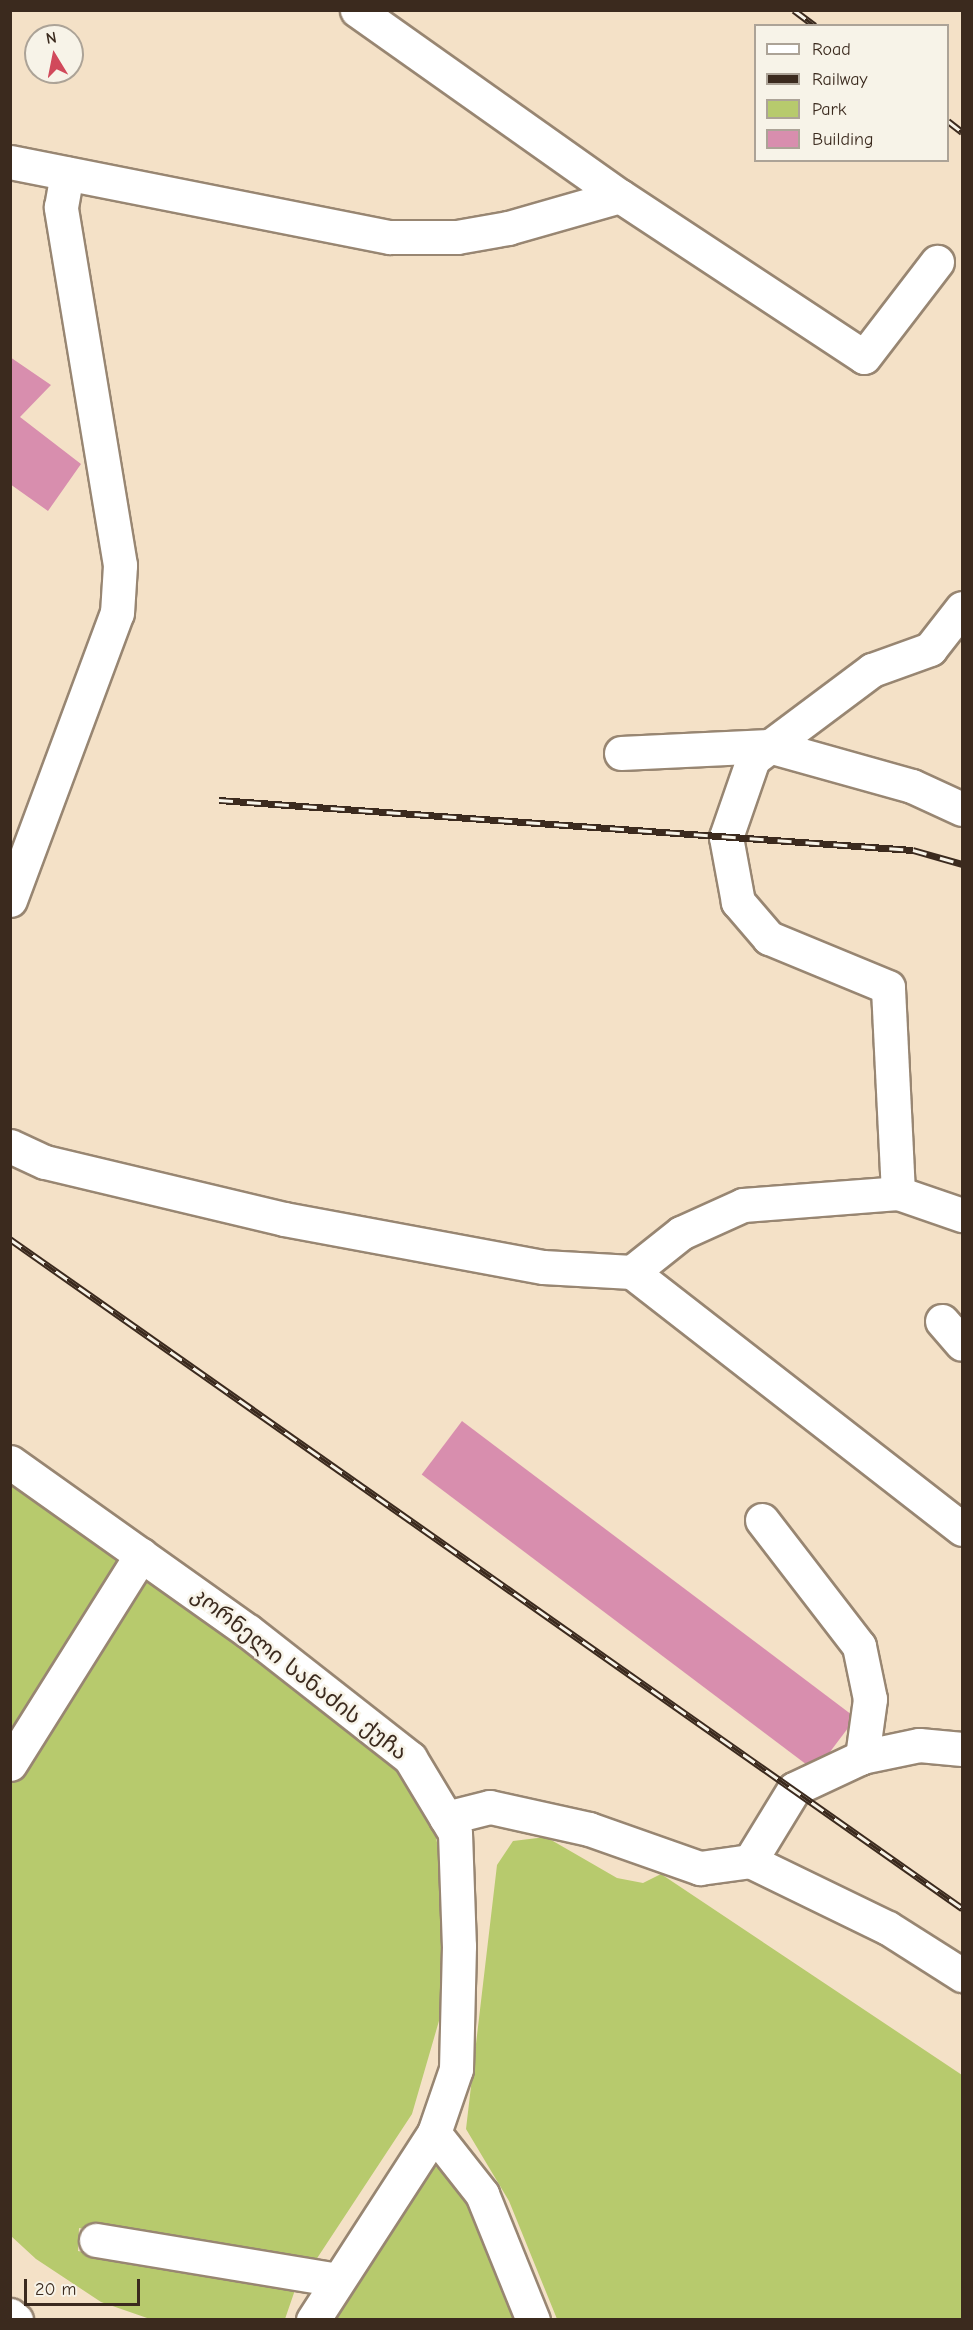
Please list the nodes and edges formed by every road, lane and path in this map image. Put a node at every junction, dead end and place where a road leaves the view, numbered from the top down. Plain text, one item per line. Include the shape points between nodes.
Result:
1 (357, 10) edge
2 (10, 162) edge
3 (67, 174) junction
4 (620, 196) junction
5 (937, 262) dead end
6 (963, 609) edge
7 (769, 746) junction
8 (621, 753) dead end
9 (963, 808) edge
10 (18, 851) edge
11 (10, 900) edge
12 (10, 1146) edge
13 (898, 1193) junction
14 (963, 1215) edge
15 (632, 1272) junction
16 (10, 1462) edge
17 (762, 1520) dead end
18 (963, 1529) edge
19 (141, 1555) junction
20 (963, 1749) edge
21 (862, 1757) junction
22 (10, 1764) edge
23 (446, 1818) junction
24 (750, 1861) junction
25 (963, 1975) edge
26 (434, 2133) junction
27 (96, 2241) dead end
28 (337, 2280) junction
29 (10, 2315) edge
30 (16, 2319) edge
31 (313, 2319) edge
32 (533, 2319) edge

1 - 4 street
2 - 3 street
3 - 4 street via 390,237 457,237 508,228
3 - 10 street via 61,207 120,565 117,614 84,709
4 - 5 street via 864,357
6 - 7 street via 930,649 872,670
7 - 8 street
7 - 9 street via 912,786
7 - 13 street via 753,759 726,837 738,902 769,938 888,987
10 - 11 street
12 - 15 street via 45,1162 284,1219 543,1267
13 - 14 street
13 - 15 street via 743,1204 681,1233
15 - 18 street
16 - 19 street, კორნელი სანაძის ქუჩა
17 - 21 street via 859,1646 870,1699
19 - 22 street
19 - 23 street, კორნელი სანაძის ქუჩა via 248,1631 410,1758
20 - 21 street via 919,1745
21 - 24 street via 794,1789
23 - 24 street via 490,1807 589,1829 700,1868
23 - 26 street, კორნელი სანაძის ქუჩა via 455,1833 459,1946 456,2069
24 - 25 street via 888,1928
26 - 28 street, კორნელი სანაძის ქუჩა
26 - 32 street via 482,2194
27 - 28 street
28 - 31 street, კორნელი სანაძის ქუჩა
29 - 30 street

